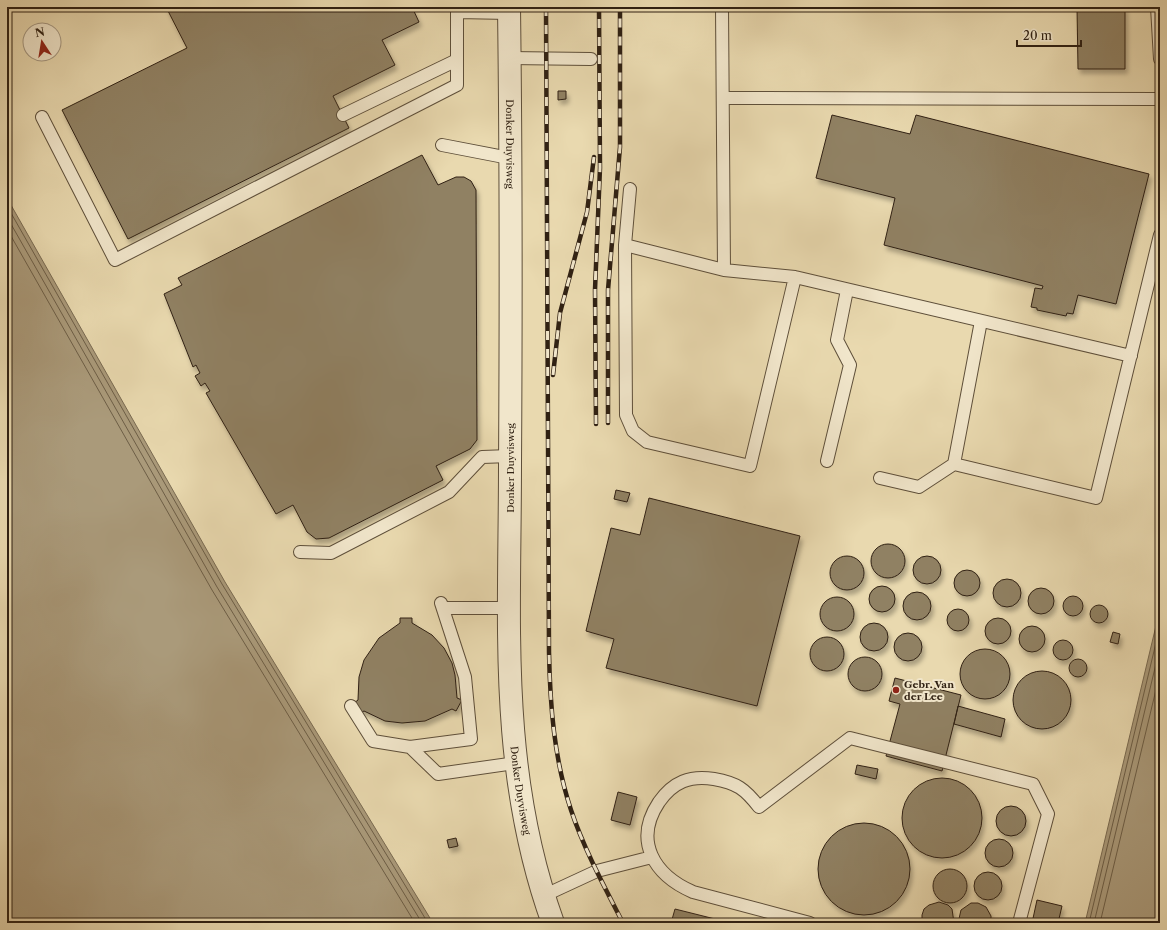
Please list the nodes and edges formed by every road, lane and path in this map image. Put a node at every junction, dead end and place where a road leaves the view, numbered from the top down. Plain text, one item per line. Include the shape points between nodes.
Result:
1 (722, 7) edge
2 (1157, 7) edge
3 (457, 10) edge
4 (509, 10) edge
5 (509, 58) junction
6 (591, 59) dead end
7 (1160, 59) edge
8 (457, 60) junction
9 (723, 98) junction
10 (1160, 99) edge
11 (343, 115) dead end
12 (42, 117) dead end
13 (442, 145) dead end
14 (510, 158) junction
15 (630, 189) dead end
16 (1160, 235) edge
17 (625, 245) junction
18 (724, 270) junction
19 (795, 277) junction
20 (847, 290) junction
21 (982, 321) junction
22 (1131, 356) junction
23 (510, 456) junction
24 (827, 461) dead end
25 (954, 464) junction
26 (880, 478) dead end
27 (300, 552) dead end
28 (509, 608) junction
29 (350, 706) dead end
30 (410, 747) junction
31 (515, 763) junction
32 (652, 857) junction
33 (543, 896) junction
34 (553, 923) edge
35 (810, 923) edge
36 (1019, 923) edge

1 - 9 lane
2 - 7 lane
3 - 4 lane
3 - 8 lane
4 - 5 street, Donker Duyvisweg
5 - 6 lane
5 - 14 street, Donker Duyvisweg
8 - 11 lane
8 - 12 lane via 457,85 115,260
9 - 10 lane
9 - 18 lane
13 - 14 lane
14 - 23 street, Donker Duyvisweg
15 - 17 lane
16 - 22 lane
17 - 18 lane
17 - 19 lane via 625,406 628,424 639,437 651,443 750,466
18 - 19 lane
19 - 20 lane
20 - 21 lane
20 - 24 lane via 837,340 850,365
21 - 22 lane
21 - 25 lane
22 - 25 lane via 1096,498
23 - 27 lane via 482,456 449,492 330,553
23 - 28 street, Donker Duyvisweg
25 - 26 lane via 919,486
28 - 30 lane via 442,606 466,677 471,739
28 - 31 street, Donker Duyvisweg via 510,704
29 - 30 lane via 373,741
30 - 31 lane via 438,774
31 - 33 street, Donker Duyvisweg via 523,815
32 - 33 lane via 597,871
32 - 35 lane via 661,871 682,887
32 - 36 lane via 647,841 649,824 654,810 674,785 697,778 721,780 740,786 759,807 850,738 1033,784 1048,814
33 - 34 street, Donker Duyvisweg

